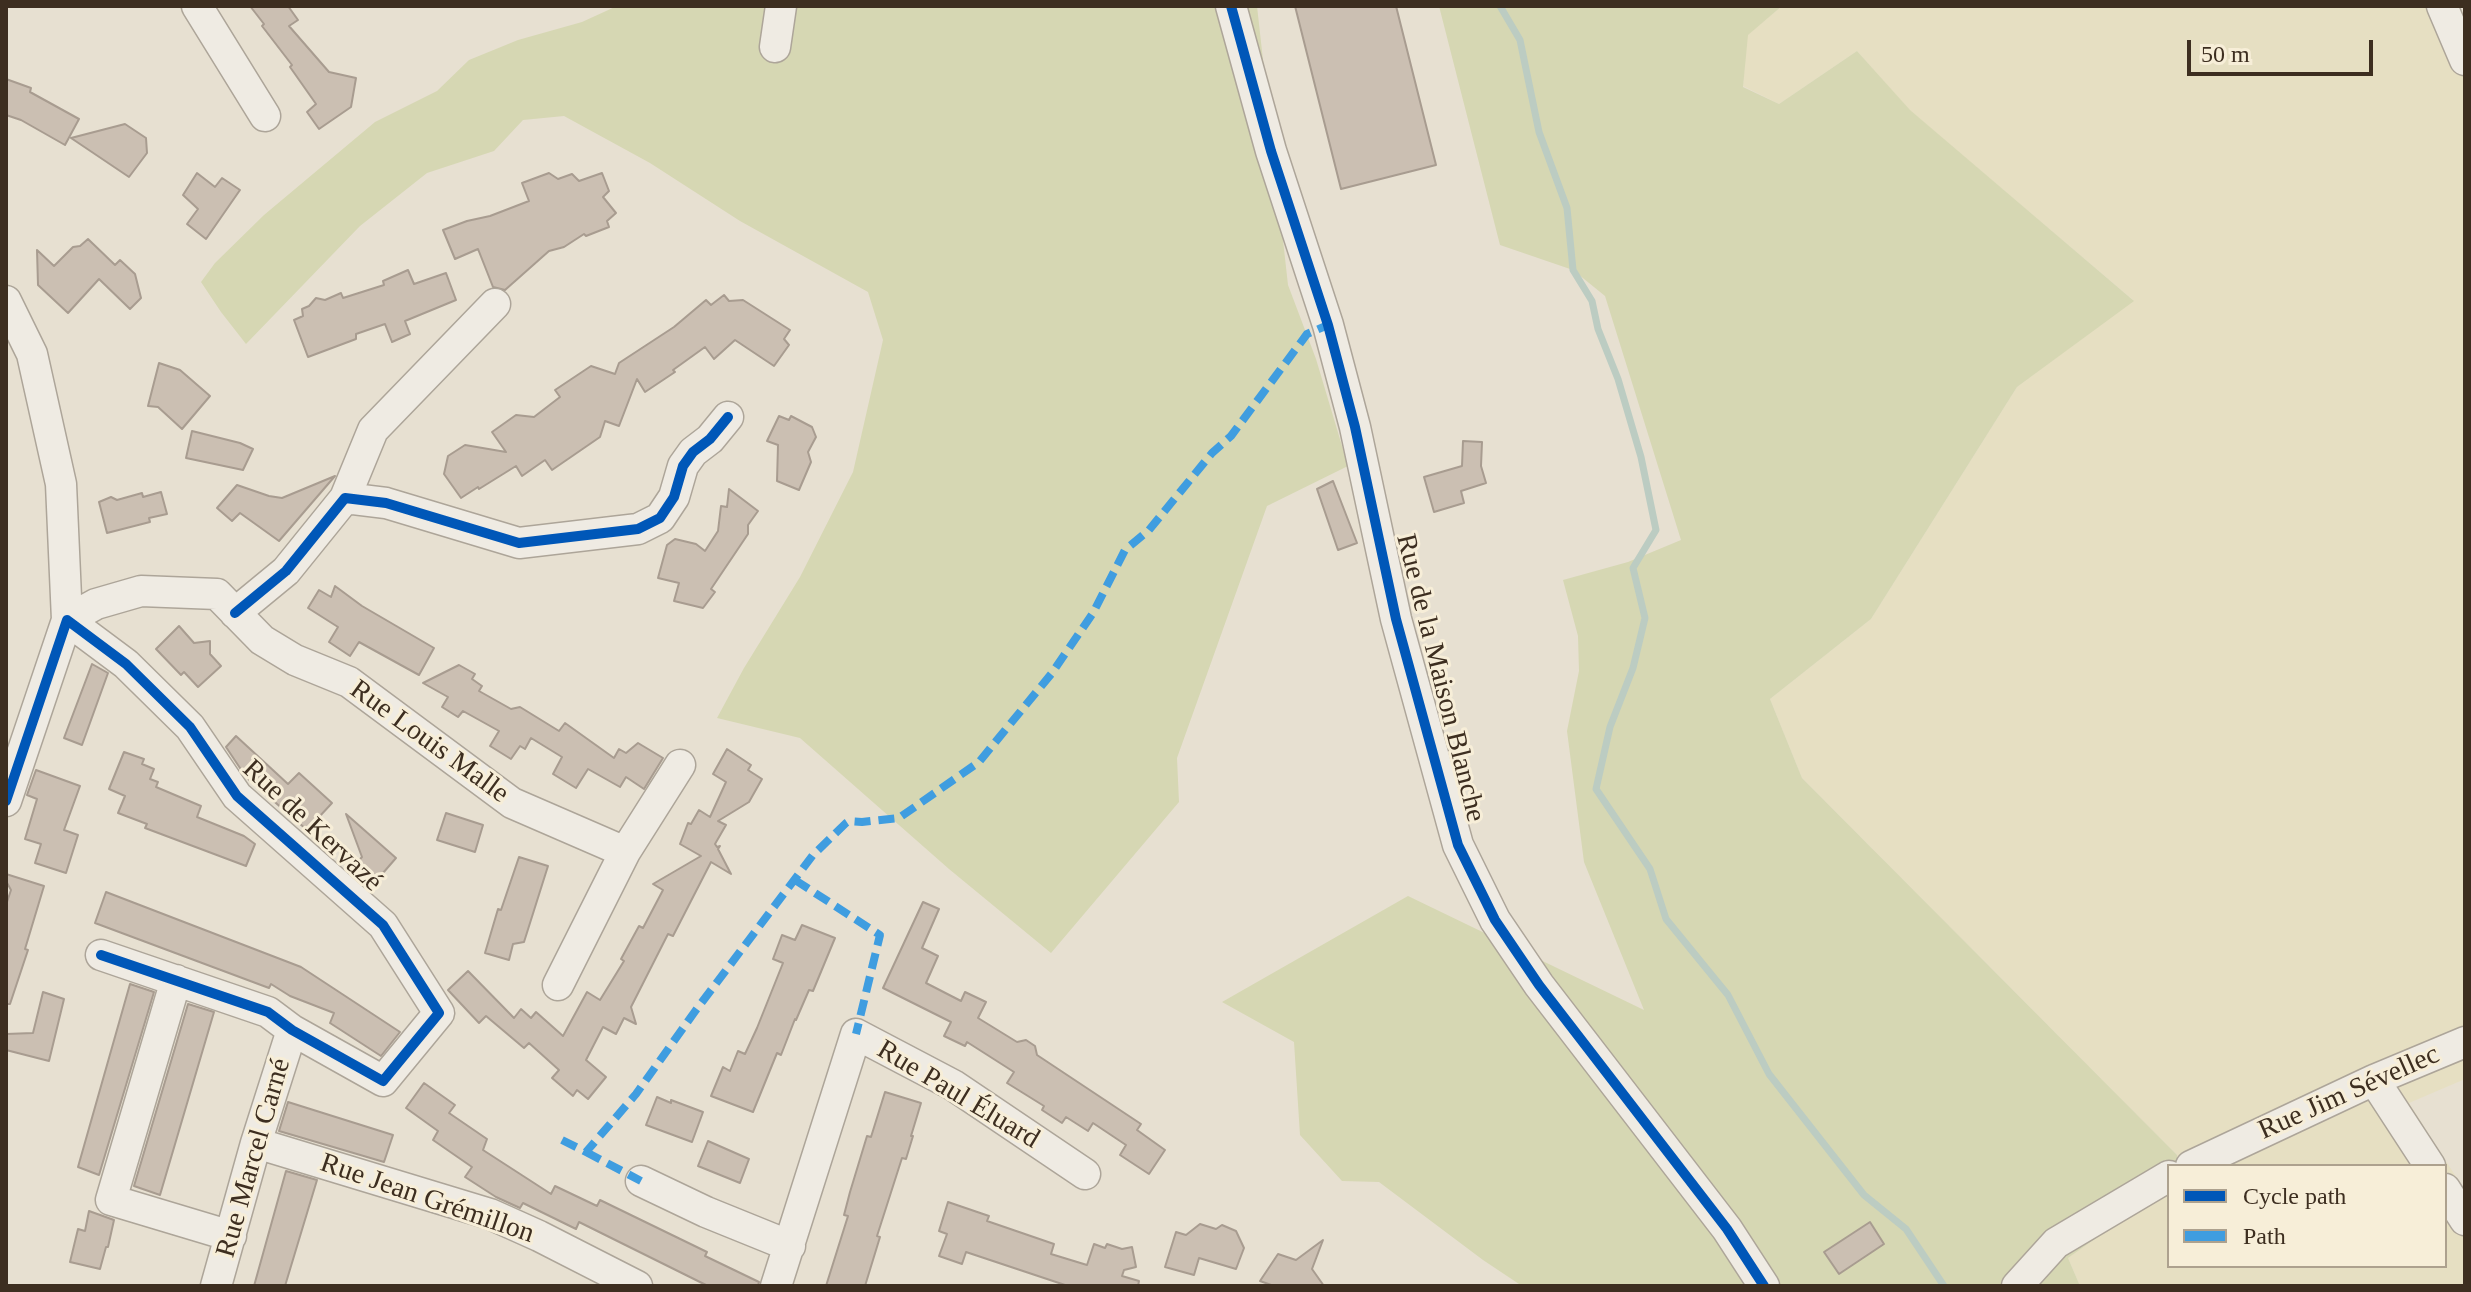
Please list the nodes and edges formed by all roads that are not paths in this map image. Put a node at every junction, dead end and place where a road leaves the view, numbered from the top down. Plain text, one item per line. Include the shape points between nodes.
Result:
1 (197, 6) edge
2 (781, 6) edge
3 (1231, 6) edge
4 (2442, 6) edge
5 (775, 47) dead end
6 (2465, 60) edge
7 (265, 116) dead end
8 (6, 301) edge
9 (495, 304) dead end
10 (728, 417) dead end
11 (345, 498) junction
12 (235, 613) junction
13 (67, 620) junction
14 (680, 765) dead end
15 (6, 801) edge
16 (625, 852) junction
17 (101, 955) dead end
18 (176, 980) junction
19 (558, 985) dead end
20 (439, 1013) joint
21 (292, 1030) junction
22 (2465, 1042) edge
23 (2374, 1080) junction
24 (256, 1143) junction
25 (2195, 1164) edge
26 (2429, 1164) edge
27 (1085, 1174) dead end
28 (2167, 1177) edge
29 (641, 1181) dead end
30 (2447, 1192) edge
31 (2465, 1220) edge
32 (231, 1236) junction
33 (790, 1246) junction
34 (216, 1286) edge
35 (637, 1286) edge
36 (776, 1286) edge
37 (1764, 1286) edge
38 (2017, 1286) edge

1 - 7 street
2 - 5 street
3 - 37 street, Rue de la Maison Blanche via 1328,325 1396,619 1458,845 1495,920 1539,985 1727,1229
4 - 6 street
8 - 13 street via 32,354 61,484
9 - 11 street via 373,430
10 - 11 street via 683,466 674,497 660,518 638,529 519,543 386,503
11 - 12 street via 286,571
12 - 13 street, Rue Louis Malle via 217,594 141,591 96,604
12 - 16 street, Rue Louis Malle via 262,640 295,660 349,682 512,803
13 - 15 street
13 - 20 street, Rue de Kervazé via 126,664 190,727 237,796 383,925
14 - 16 street
16 - 19 street
17 - 18 street
18 - 21 street via 268,1012
18 - 32 street via 111,1200
20 - 21 street, Rue Marcel Carné via 383,1081
21 - 24 street, Rue Marcel Carné
22 - 23 street, Rue Jim Sévellec
23 - 25 street, Rue Jim Sévellec
23 - 26 street
24 - 32 street, Rue Marcel Carné
24 - 35 street, Rue Jean Grémillon via 490,1214
27 - 33 street, Rue Paul Éluard via 953,1085 856,1034
28 - 38 street via 2056,1243
29 - 33 street
30 - 31 street
32 - 34 street, Rue Marcel Carné
33 - 36 street, Rue Paul Éluard

